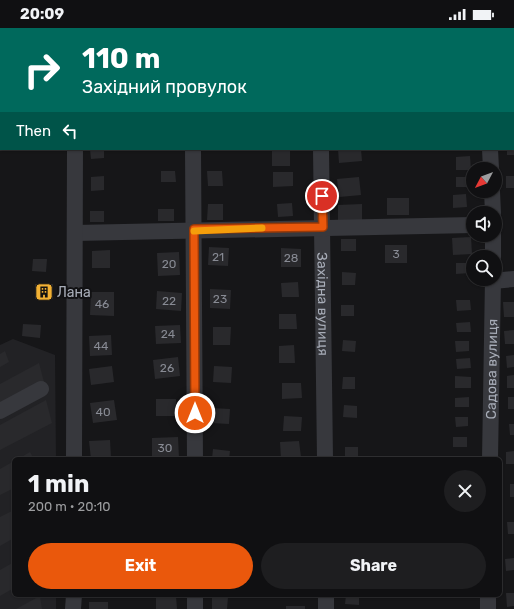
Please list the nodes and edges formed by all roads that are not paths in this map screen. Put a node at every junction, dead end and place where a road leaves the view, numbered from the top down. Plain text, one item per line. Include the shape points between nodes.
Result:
1 (75, 150) edge
2 (194, 150) edge
3 (321, 150) edge
4 (490, 150) edge
5 (491, 162) edge
6 (466, 225) edge
7 (323, 227) junction
8 (194, 229) junction
9 (75, 233) junction
10 (514, 279) edge
11 (502, 280) edge
12 (493, 286) edge
13 (41, 389) dead end
14 (0, 410) edge
15 (74, 457) edge
16 (195, 457) edge
17 (325, 457) edge
18 (490, 457) edge
19 (74, 597) edge
20 (195, 597) edge
21 (326, 597) edge
22 (488, 597) edge
23 (74, 609) edge
24 (195, 609) edge
25 (326, 609) edge
26 (488, 609) edge

1 - 9 street
2 - 8 street
3 - 7 street, Західна вулиця
4 - 5 street
6 - 7 street
7 - 8 street
7 - 17 street, Західна вулиця
8 - 9 street
8 - 16 street
9 - 15 street
10 - 11 street
12 - 18 street, Садова вулиця
13 - 14 street
19 - 23 street
20 - 24 street
21 - 25 street
22 - 26 street

